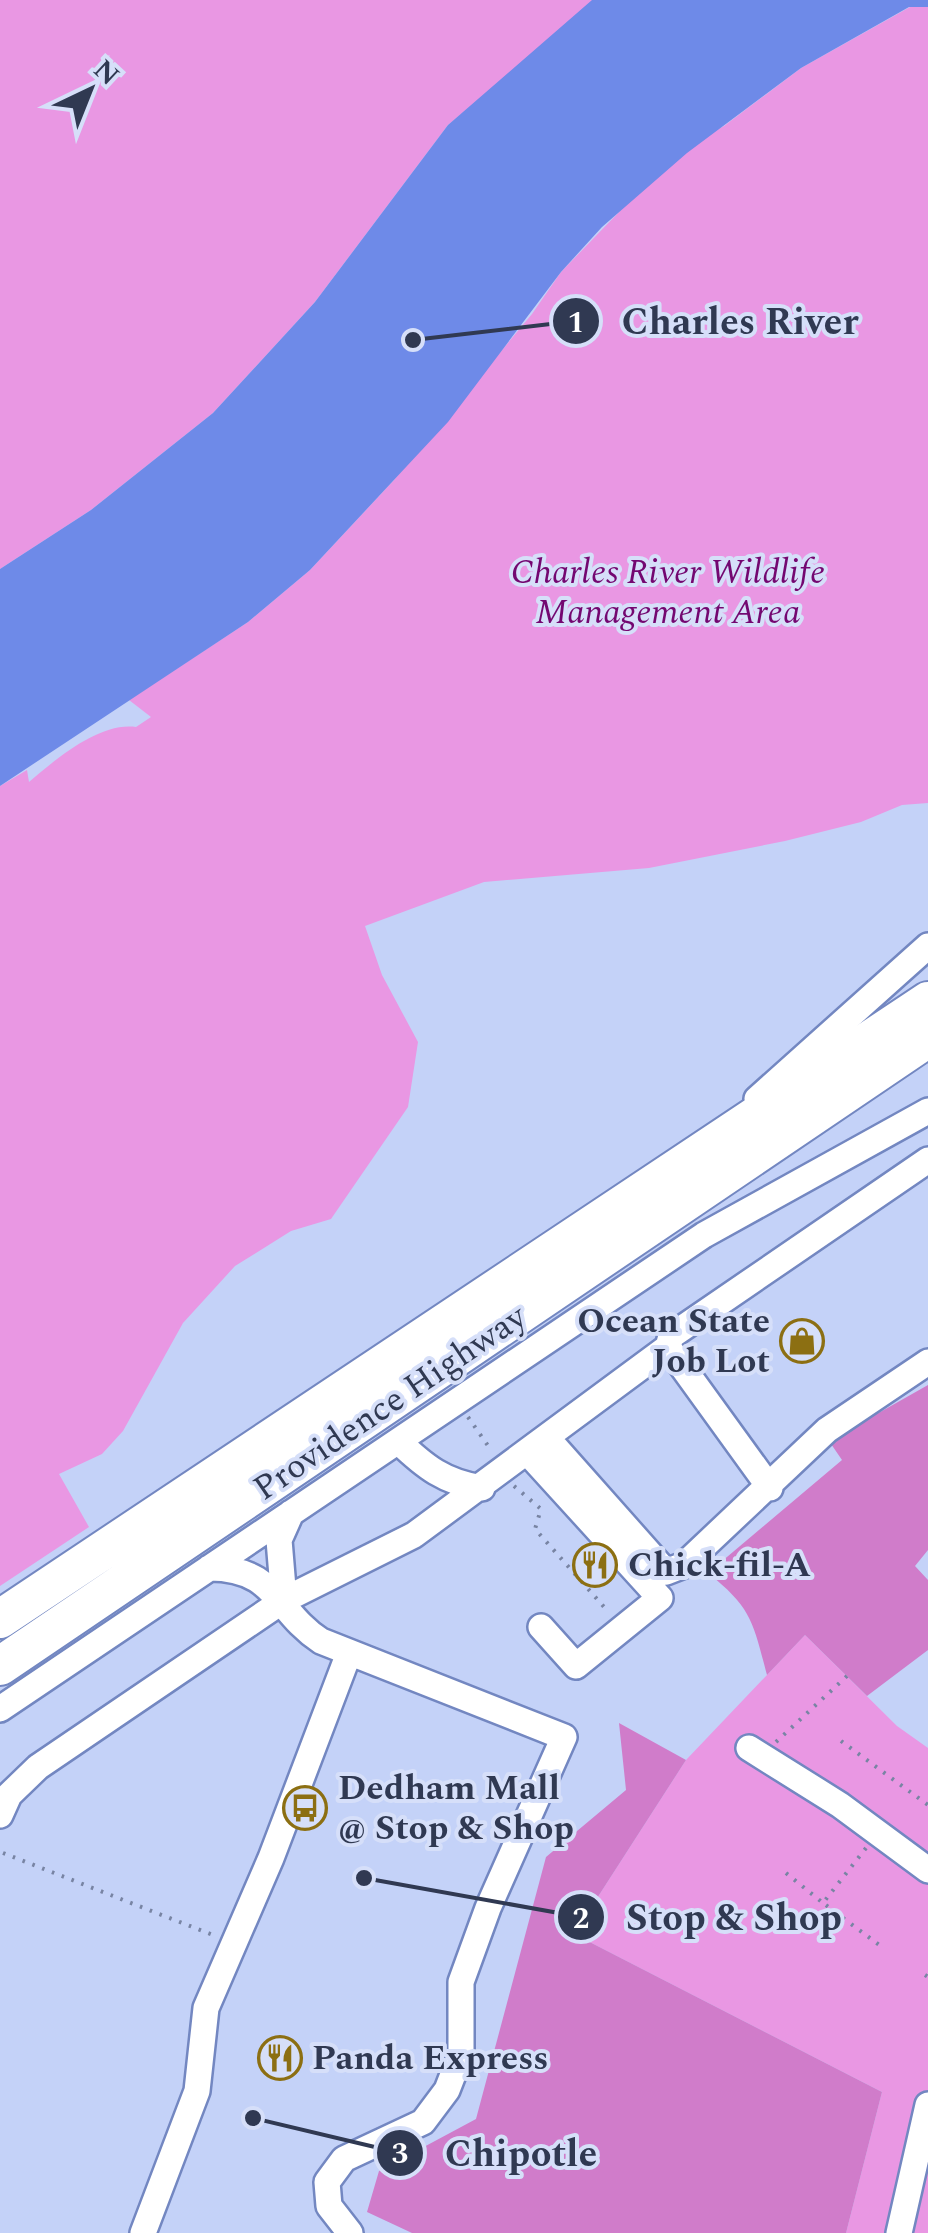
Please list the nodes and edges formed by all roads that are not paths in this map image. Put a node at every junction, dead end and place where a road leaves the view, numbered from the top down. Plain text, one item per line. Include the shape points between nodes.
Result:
1 (928, 946) edge
2 (928, 1001) edge
3 (928, 1038) edge
4 (928, 1111) edge
5 (704, 1150) junction
6 (925, 1169) edge
7 (668, 1347) junction
8 (928, 1362) edge
9 (398, 1441) junction
10 (538, 1446) junction
11 (429, 1471) junction
12 (482, 1488) junction
13 (770, 1488) junction
14 (292, 1512) junction
15 (440, 1517) junction
16 (209, 1568) junction
17 (284, 1600) junction
18 (0, 1619) edge
19 (541, 1627) dead end
20 (349, 1653) junction
21 (0, 1666) edge
22 (0, 1709) edge
23 (755, 1752) road end
24 (0, 1815) edge
25 (928, 1870) edge
26 (928, 2105) edge
27 (143, 2233) edge
28 (350, 2233) edge
29 (899, 2233) edge

1 - 5 street
2 - 5 highway, Providence Highway
3 - 21 highway, Providence Highway
4 - 9 street via 704,1235
5 - 18 highway, Providence Highway
6 - 7 street via 683,1327
7 - 10 street
7 - 13 street
8 - 13 street via 827,1430
9 - 11 street
9 - 14 street
10 - 12 street
10 - 13 street via 666,1572 684,1565
10 - 19 street via 660,1598 576,1666
11 - 12 street
11 - 15 street
12 - 15 street
14 - 16 street
14 - 17 street via 279,1540
15 - 17 street
16 - 17 street via 242,1570
16 - 22 street
17 - 20 street via 309,1633
17 - 24 street via 38,1768
20 - 27 street via 206,2008 197,2091
20 - 28 street via 564,1737 461,1982 461,2054 447,2090 423,2122 344,2159 327,2182 329,2206
23 - 25 street
26 - 29 street

